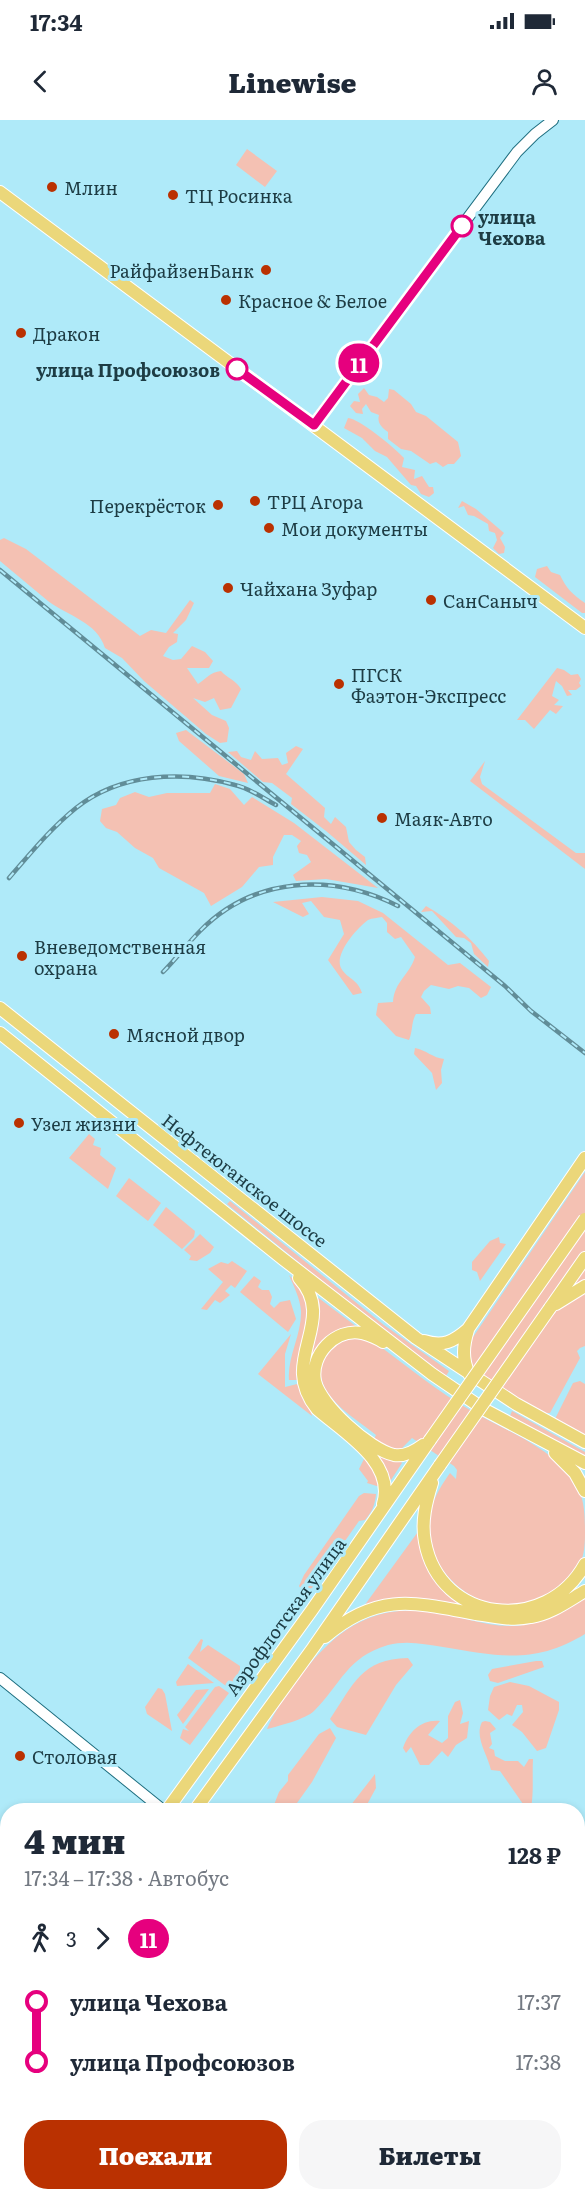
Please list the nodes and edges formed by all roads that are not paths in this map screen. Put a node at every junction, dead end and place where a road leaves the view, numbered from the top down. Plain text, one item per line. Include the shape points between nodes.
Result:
1 (549, 121) edge
2 (0, 192) edge
3 (314, 425) junction
4 (585, 628) edge
5 (0, 1008) edge
6 (0, 1033) edge
7 (585, 1158) edge
8 (585, 1219) edge
9 (585, 1258) edge
10 (283, 1259) junction
11 (585, 1286) edge
12 (550, 1308) junction
13 (468, 1329) junction
14 (416, 1338) junction
15 (406, 1354) junction
16 (470, 1375) junction
17 (585, 1440) edge
18 (543, 1442) junction
19 (420, 1451) junction
20 (585, 1463) edge
21 (440, 1465) junction
22 (585, 1491) edge
23 (374, 1522) junction
24 (585, 1564) edge
25 (585, 1591) edge
26 (313, 1648) junction
27 (0, 1678) edge
28 (154, 1803) edge
29 (172, 1803) edge
30 (200, 1803) edge

1 - 3 street via 518,153
2 - 3 main road
3 - 4 main road
5 - 14 main road, Нефтеюганское шоссе
6 - 10 main road, Нефтеюганское шоссе
7 - 13 main road
8 - 19 main road, Аэрофлотская улица, bridge
9 - 12 main road
10 - 15 main road, Нефтеюганское шоссе
10 - 23 main road via 313,1299 303,1387 317,1409 378,1465 385,1481 386,1494
11 - 12 main road
12 - 21 main road, bridge
13 - 14 main road via 448,1344 435,1345
13 - 16 main road via 463,1353
14 - 16 main road, Нефтеюганское шоссе
15 - 18 main road via 459,1394
15 - 19 main road via 361,1333 345,1334 323,1348 316,1362 316,1382 324,1400 369,1441 394,1455
16 - 17 main road, Нефтеюганское шоссе
18 - 20 main road
18 - 22 main road via 569,1467
19 - 23 main road, Аэрофлотская улица
21 - 24 main road via 425,1509 425,1543 434,1566 465,1599 499,1610 529,1609 564,1591
21 - 26 main road
23 - 29 main road, Аэрофлотская улица
25 - 26 main road via 543,1614 523,1619 421,1604 377,1606 336,1628
26 - 30 main road
27 - 28 street

